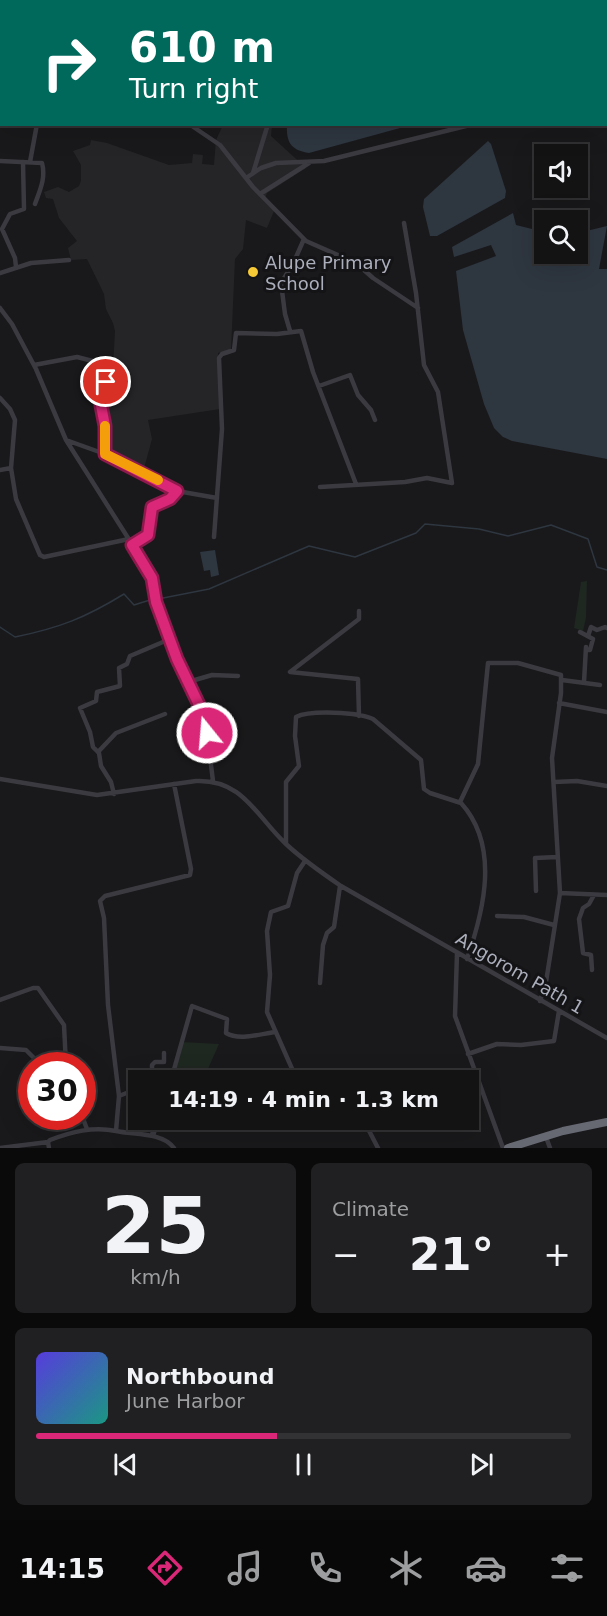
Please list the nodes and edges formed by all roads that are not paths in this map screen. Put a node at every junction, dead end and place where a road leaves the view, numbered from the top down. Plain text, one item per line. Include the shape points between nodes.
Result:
1 (37, 126) edge
2 (192, 126) edge
3 (267, 126) edge
4 (466, 126) edge
5 (0, 161) edge
6 (23, 162) junction
7 (30, 162) junction
8 (310, 163) junction
9 (253, 173) junction
10 (246, 178) junction
11 (260, 194) junction
12 (35, 204) dead end
13 (404, 224) dead end
14 (304, 239) junction
15 (69, 260) dead end
16 (16, 267) junction
17 (0, 273) edge
18 (0, 308) edge
19 (418, 308) junction
20 (290, 331) junction
21 (34, 365) junction
22 (319, 386) junction
23 (0, 398) edge
24 (375, 420) dead end
25 (66, 440) junction
26 (105, 454) junction
27 (11, 468) junction
28 (0, 470) edge
29 (356, 484) junction
30 (320, 487) dead end
31 (177, 491) junction
32 (217, 498) junction
33 (214, 537) dead end
34 (129, 539) junction
35 (132, 545) junction
36 (359, 611) dead end
37 (607, 628) edge
38 (580, 632) dead end
39 (588, 636) junction
40 (170, 639) junction
41 (238, 676) dead end
42 (562, 680) junction
43 (188, 682) junction
44 (584, 682) junction
45 (600, 686) dead end
46 (560, 703) junction
47 (607, 712) edge
48 (165, 714) dead end
49 (359, 716) junction
50 (98, 752) junction
51 (0, 779) edge
52 (213, 782) junction
53 (554, 782) junction
54 (174, 784) junction
55 (607, 786) edge
56 (114, 794) junction
57 (460, 802) junction
58 (286, 844) junction
59 (557, 856) junction
60 (305, 861) junction
61 (340, 886) junction
62 (536, 891) dead end
63 (560, 893) junction
64 (594, 895) junction
65 (607, 896) edge
66 (497, 915) dead end
67 (554, 925) junction
68 (457, 953) junction
69 (467, 959) junction
70 (592, 970) dead end
71 (320, 983) dead end
72 (0, 1000) edge
73 (540, 1001) junction
74 (558, 1011) junction
75 (275, 1032) junction
76 (607, 1038) edge
77 (0, 1048) edge
78 (28, 1052) edge
79 (65, 1052) edge
80 (164, 1053) dead end
81 (468, 1054) junction
82 (152, 1070) edge
83 (174, 1070) edge
84 (292, 1070) edge
85 (128, 1092) edge
86 (119, 1096) junction
87 (607, 1122) edge
88 (96, 1128) edge
89 (85, 1130) edge
90 (152, 1130) edge
91 (155, 1130) edge
92 (369, 1130) edge
93 (116, 1131) junction
94 (153, 1136) junction
95 (546, 1137) junction
96 (48, 1145) edge
97 (0, 1148) edge
98 (174, 1148) edge
99 (378, 1148) edge
100 (506, 1148) edge
101 (550, 1148) edge

1 - 7 street
2 - 10 street via 220,145
3 - 9 street
4 - 8 street
5 - 6 street
6 - 7 street
6 - 16 street via 24,210 10,214 2,229
7 - 12 street via 42,163 45,170
8 - 9 street via 276,163
8 - 11 street
9 - 10 street
10 - 11 street
11 - 14 street
13 - 19 street
14 - 19 street via 356,263
14 - 20 street via 281,283
15 - 16 street
16 - 17 street
18 - 21 street
19 - 29 street via 425,368 437,389 452,483 427,478
20 - 22 street via 301,331
20 - 32 street via 236,333 234,350 220,356 222,429
21 - 25 street
21 - 26 street via 77,357 112,366 100,400
22 - 24 street via 350,375
22 - 29 street
23 - 27 street via 15,420
25 - 26 street
25 - 34 street
26 - 31 street
27 - 28 street
27 - 34 street via 16,499 42,557
29 - 30 street
31 - 32 street
31 - 35 street via 152,507 148,535
32 - 33 street
34 - 35 street
35 - 40 street via 152,578
36 - 49 street via 359,620 290,672 358,679
37 - 39 street via 591,627
38 - 39 street
39 - 44 street via 594,641 590,650 586,648
40 - 43 street
40 - 50 street via 130,656 127,664 118,668 120,686 97,692 96,701 80,708
41 - 43 street via 212,675
42 - 44 street
42 - 46 street
42 - 57 street via 558,673 521,663 488,663 478,764
43 - 52 street via 205,724
44 - 45 street
46 - 47 street
46 - 53 street via 552,754
48 - 50 street via 116,733
49 - 57 street via 372,719 420,759 426,791
49 - 58 street via 321,713 296,717 299,766 286,782
50 - 56 street
51 - 56 street via 88,795
52 - 54 street
52 - 58 street, Angorom Path 1 via 237,791
53 - 55 street
53 - 59 street
54 - 56 street
54 - 86 street via 190,874 105,896 100,901
57 - 69 street via 478,834 486,865 480,916
58 - 60 street, Angorom Path 1
59 - 62 street via 536,856
59 - 63 street
60 - 61 street, Angorom Path 1
60 - 75 street via 297,873 288,906 273,910 269,918 267,1009
61 - 68 street, Angorom Path 1
61 - 71 street via 334,927 327,932 322,945
63 - 64 street
63 - 67 street
64 - 65 street
64 - 70 street via 579,919 583,953 591,955
66 - 67 street
67 - 73 street
68 - 69 street, Angorom Path 1
68 - 81 street via 454,1010
69 - 73 street, Angorom Path 1
72 - 79 street via 38,988 64,1025
73 - 74 street, Angorom Path 1
74 - 76 street, Angorom Path 1
74 - 81 street via 554,1041 497,1044
75 - 83 street via 229,1035 227,1019 192,1006
75 - 84 street
77 - 78 street
80 - 82 street via 164,1062 155,1062
81 - 100 street
85 - 86 street
86 - 93 street
87 - 95 highway
88 - 93 street
89 - 96 street
90 - 94 street
91 - 94 street
92 - 99 street
93 - 94 street
94 - 98 street
95 - 100 highway
95 - 101 street
96 - 97 street

